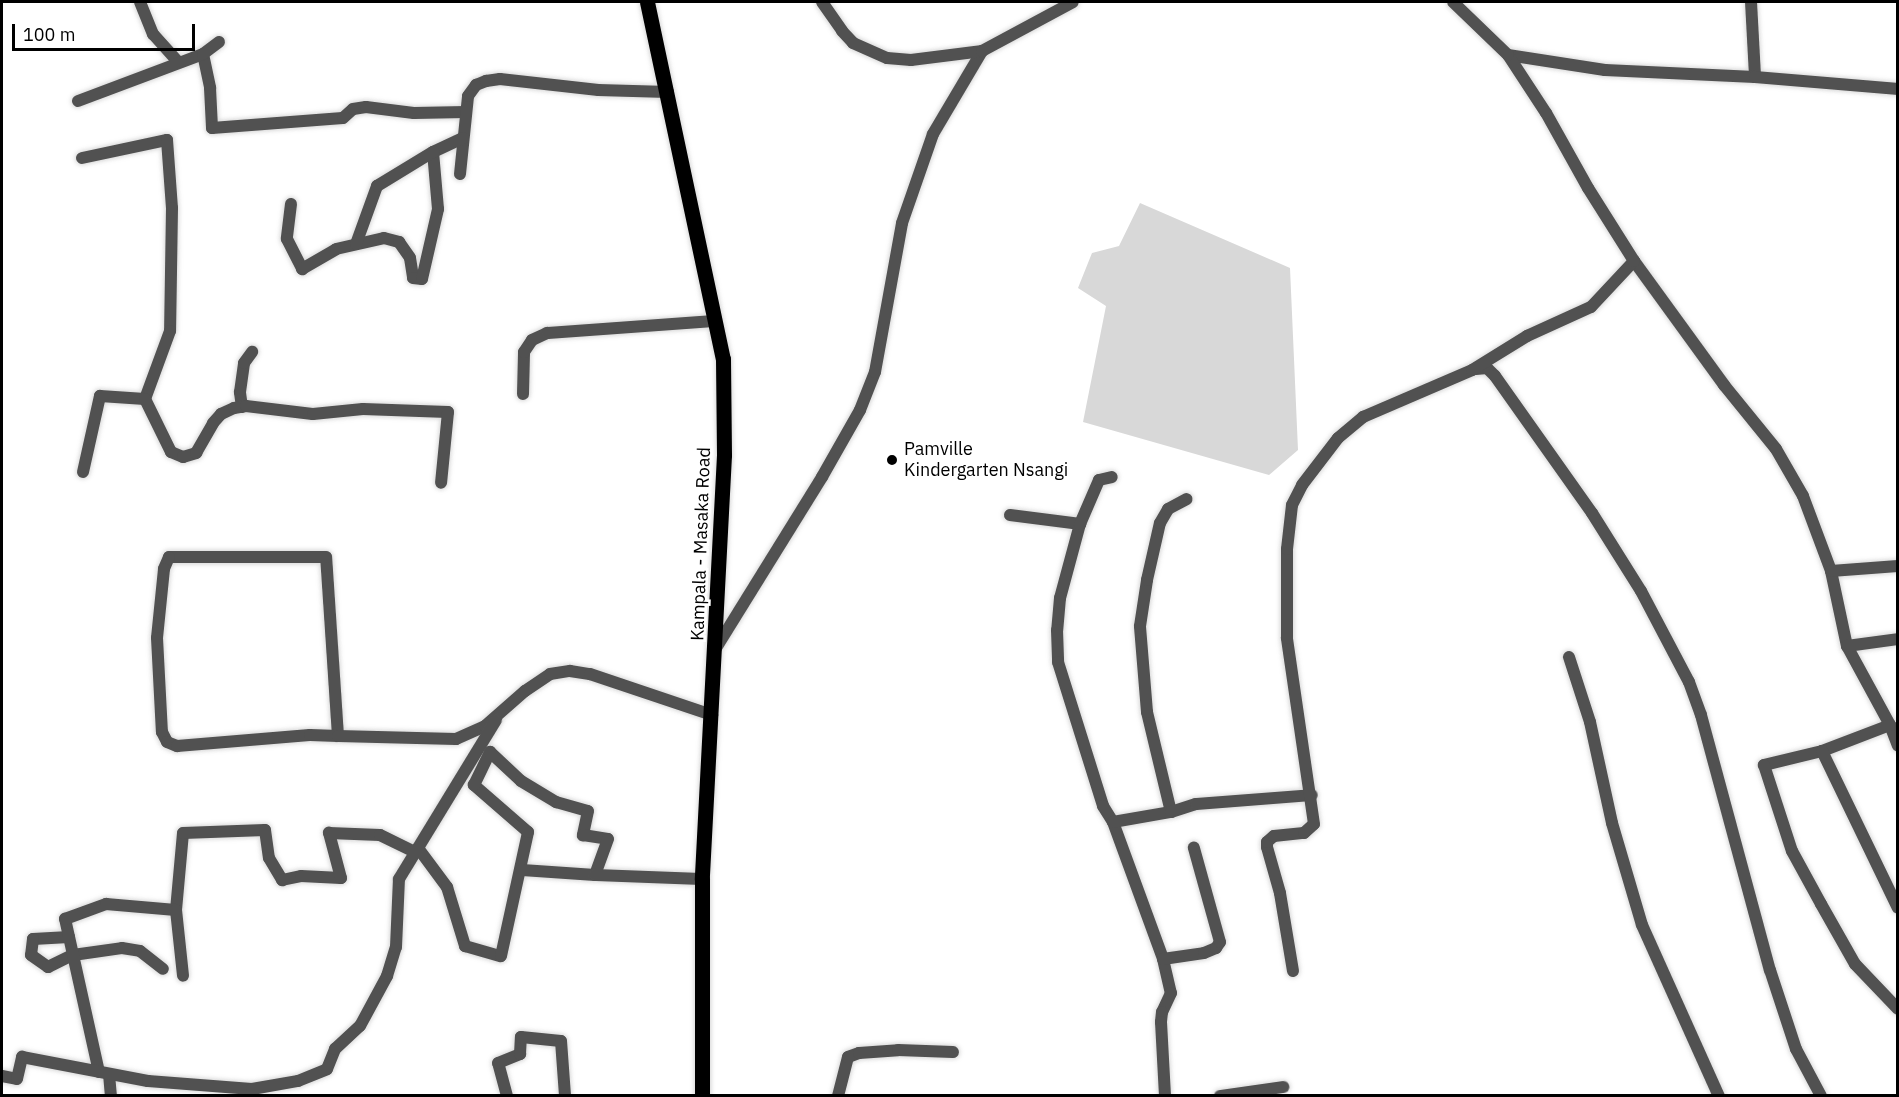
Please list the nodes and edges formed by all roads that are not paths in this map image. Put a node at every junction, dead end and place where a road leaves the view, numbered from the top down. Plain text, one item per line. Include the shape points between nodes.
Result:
1 (140, 2) edge
2 (647, 2) edge
3 (822, 2) edge
4 (1073, 2) edge
5 (1453, 2) edge
6 (1751, 2) edge
7 (219, 42) dead end
8 (982, 51) junction
9 (203, 54) junction
10 (1508, 55) junction
11 (178, 62) junction
12 (1755, 77) junction
13 (1898, 89) edge
14 (668, 92) junction
15 (78, 101) dead end
16 (466, 112) junction
17 (463, 138) junction
18 (433, 152) junction
19 (82, 158) dead end
20 (460, 174) dead end
21 (291, 204) dead end
22 (356, 244) junction
23 (1634, 261) junction
24 (716, 321) junction
25 (252, 352) dead end
26 (1472, 370) junction
27 (523, 394) dead end
28 (145, 399) junction
29 (242, 407) junction
30 (82, 472) dead end
31 (1112, 477) dead end
32 (441, 483) dead end
33 (1186, 500) dead end
34 (1010, 515) dead end
35 (1080, 524) junction
36 (1898, 566) edge
37 (1831, 571) junction
38 (1898, 639) edge
39 (1847, 646) junction
40 (716, 648) junction
41 (1569, 657) dead end
42 (712, 715) junction
43 (498, 717) junction
44 (1890, 725) junction
45 (338, 736) junction
46 (1898, 746) edge
47 (1822, 751) junction
48 (1312, 795) junction
49 (1171, 812) junction
50 (1113, 822) junction
51 (1194, 848) dead end
52 (416, 850) junction
53 (522, 870) junction
54 (595, 874) junction
55 (702, 879) junction
56 (1898, 908) edge
57 (176, 910) junction
58 (69, 937) junction
59 (73, 955) junction
60 (1163, 959) junction
61 (163, 969) dead end
62 (1293, 971) dead end
63 (183, 976) dead end
64 (1898, 1009) edge
65 (953, 1052) dead end
66 (104, 1073) junction
67 (2, 1076) edge
68 (1283, 1087) dead end
69 (111, 1095) edge
70 (507, 1095) edge
71 (566, 1095) edge
72 (702, 1095) edge
73 (838, 1095) edge
74 (1165, 1095) edge
75 (1220, 1095) edge
76 (1719, 1095) edge
77 (1821, 1095) edge

1 - 11 street via 153,34
2 - 14 main road, Kampala - Masaka Road
3 - 8 street via 853,43 887,58 910,60
4 - 8 street
5 - 10 street
6 - 12 street
7 - 9 street
8 - 40 street via 933,134 906,212 875,372 860,410
9 - 11 street
9 - 16 street via 212,128 343,118 353,109 366,107 414,114
10 - 12 street via 1605,70
10 - 23 street
11 - 15 street
12 - 13 street
14 - 16 street via 598,90 500,79 476,85 468,96
14 - 24 main road, Kampala - Masaka Road
16 - 17 street
17 - 18 street
17 - 20 street
18 - 22 street via 377,186
18 - 22 street via 438,209 422,279 414,278 410,258 399,242 384,238
19 - 28 street via 167,140 172,208 170,332
21 - 22 street via 287,240 302,269 336,249
23 - 26 street via 1591,307 1527,336
23 - 37 street via 1776,449 1803,496
24 - 27 street via 547,333 531,340 524,352
24 - 40 main road, Kampala - Masaka Road via 723,359 724,455
25 - 29 street via 244,363
26 - 48 street via 1363,417 1338,438 1302,485 1292,505 1287,549 1287,638
26 - 77 street via 1486,368 1496,376 1592,513 1641,591 1689,682 1770,970 1796,1049
28 - 29 street via 171,452 183,457 196,453 221,414
28 - 30 street via 100,396
29 - 32 street via 313,414 363,409 448,412
31 - 35 street via 1099,480
33 - 49 street via 1168,508 1160,523 1140,626 1147,712
34 - 35 street
35 - 50 street via 1060,598 1058,662 1103,806
36 - 37 street
37 - 39 street
38 - 39 street
39 - 44 street
40 - 42 main road, Kampala - Masaka Road
41 - 76 street via 1590,722 1612,824 1642,925
42 - 43 street via 590,674 570,671 550,674
42 - 55 main road, Kampala - Masaka Road
43 - 45 street via 456,739
43 - 52 street
44 - 46 street
44 - 47 street
45 - 45 street via 177,746 167,742 162,732 157,638 164,569 169,557 326,557
47 - 56 street
47 - 64 street via 1764,765 1792,851 1821,904 1855,963
48 - 49 street via 1196,804
48 - 62 street via 1314,824 1310,830 1274,836 1267,842
49 - 50 street
50 - 60 street
51 - 60 street via 1220,942 1204,953
52 - 53 street via 447,887 465,946 501,956
52 - 57 street via 380,835 329,833 340,878 301,876 282,880 269,858 265,830 183,833
52 - 66 street via 399,879 396,947 387,976 360,1026 335,1048 327,1069 298,1081 252,1089 148,1081
53 - 54 street
53 - 54 street via 528,832 474,785 490,752 521,781 547,797 588,811 583,835 608,839
54 - 55 street
55 - 72 main road, Kampala - Masaka Road
57 - 58 street via 106,904 62,915
57 - 63 street
58 - 59 street
58 - 59 street via 33,939 31,955 48,968
59 - 61 street via 122,948 141,951
59 - 66 street
60 - 74 street via 1171,993 1161,1022
65 - 73 street via 898,1050 848,1057
66 - 67 street via 22,1057 17,1079
66 - 69 street
68 - 75 street
70 - 71 street via 498,1063 520,1054 521,1037 561,1041

